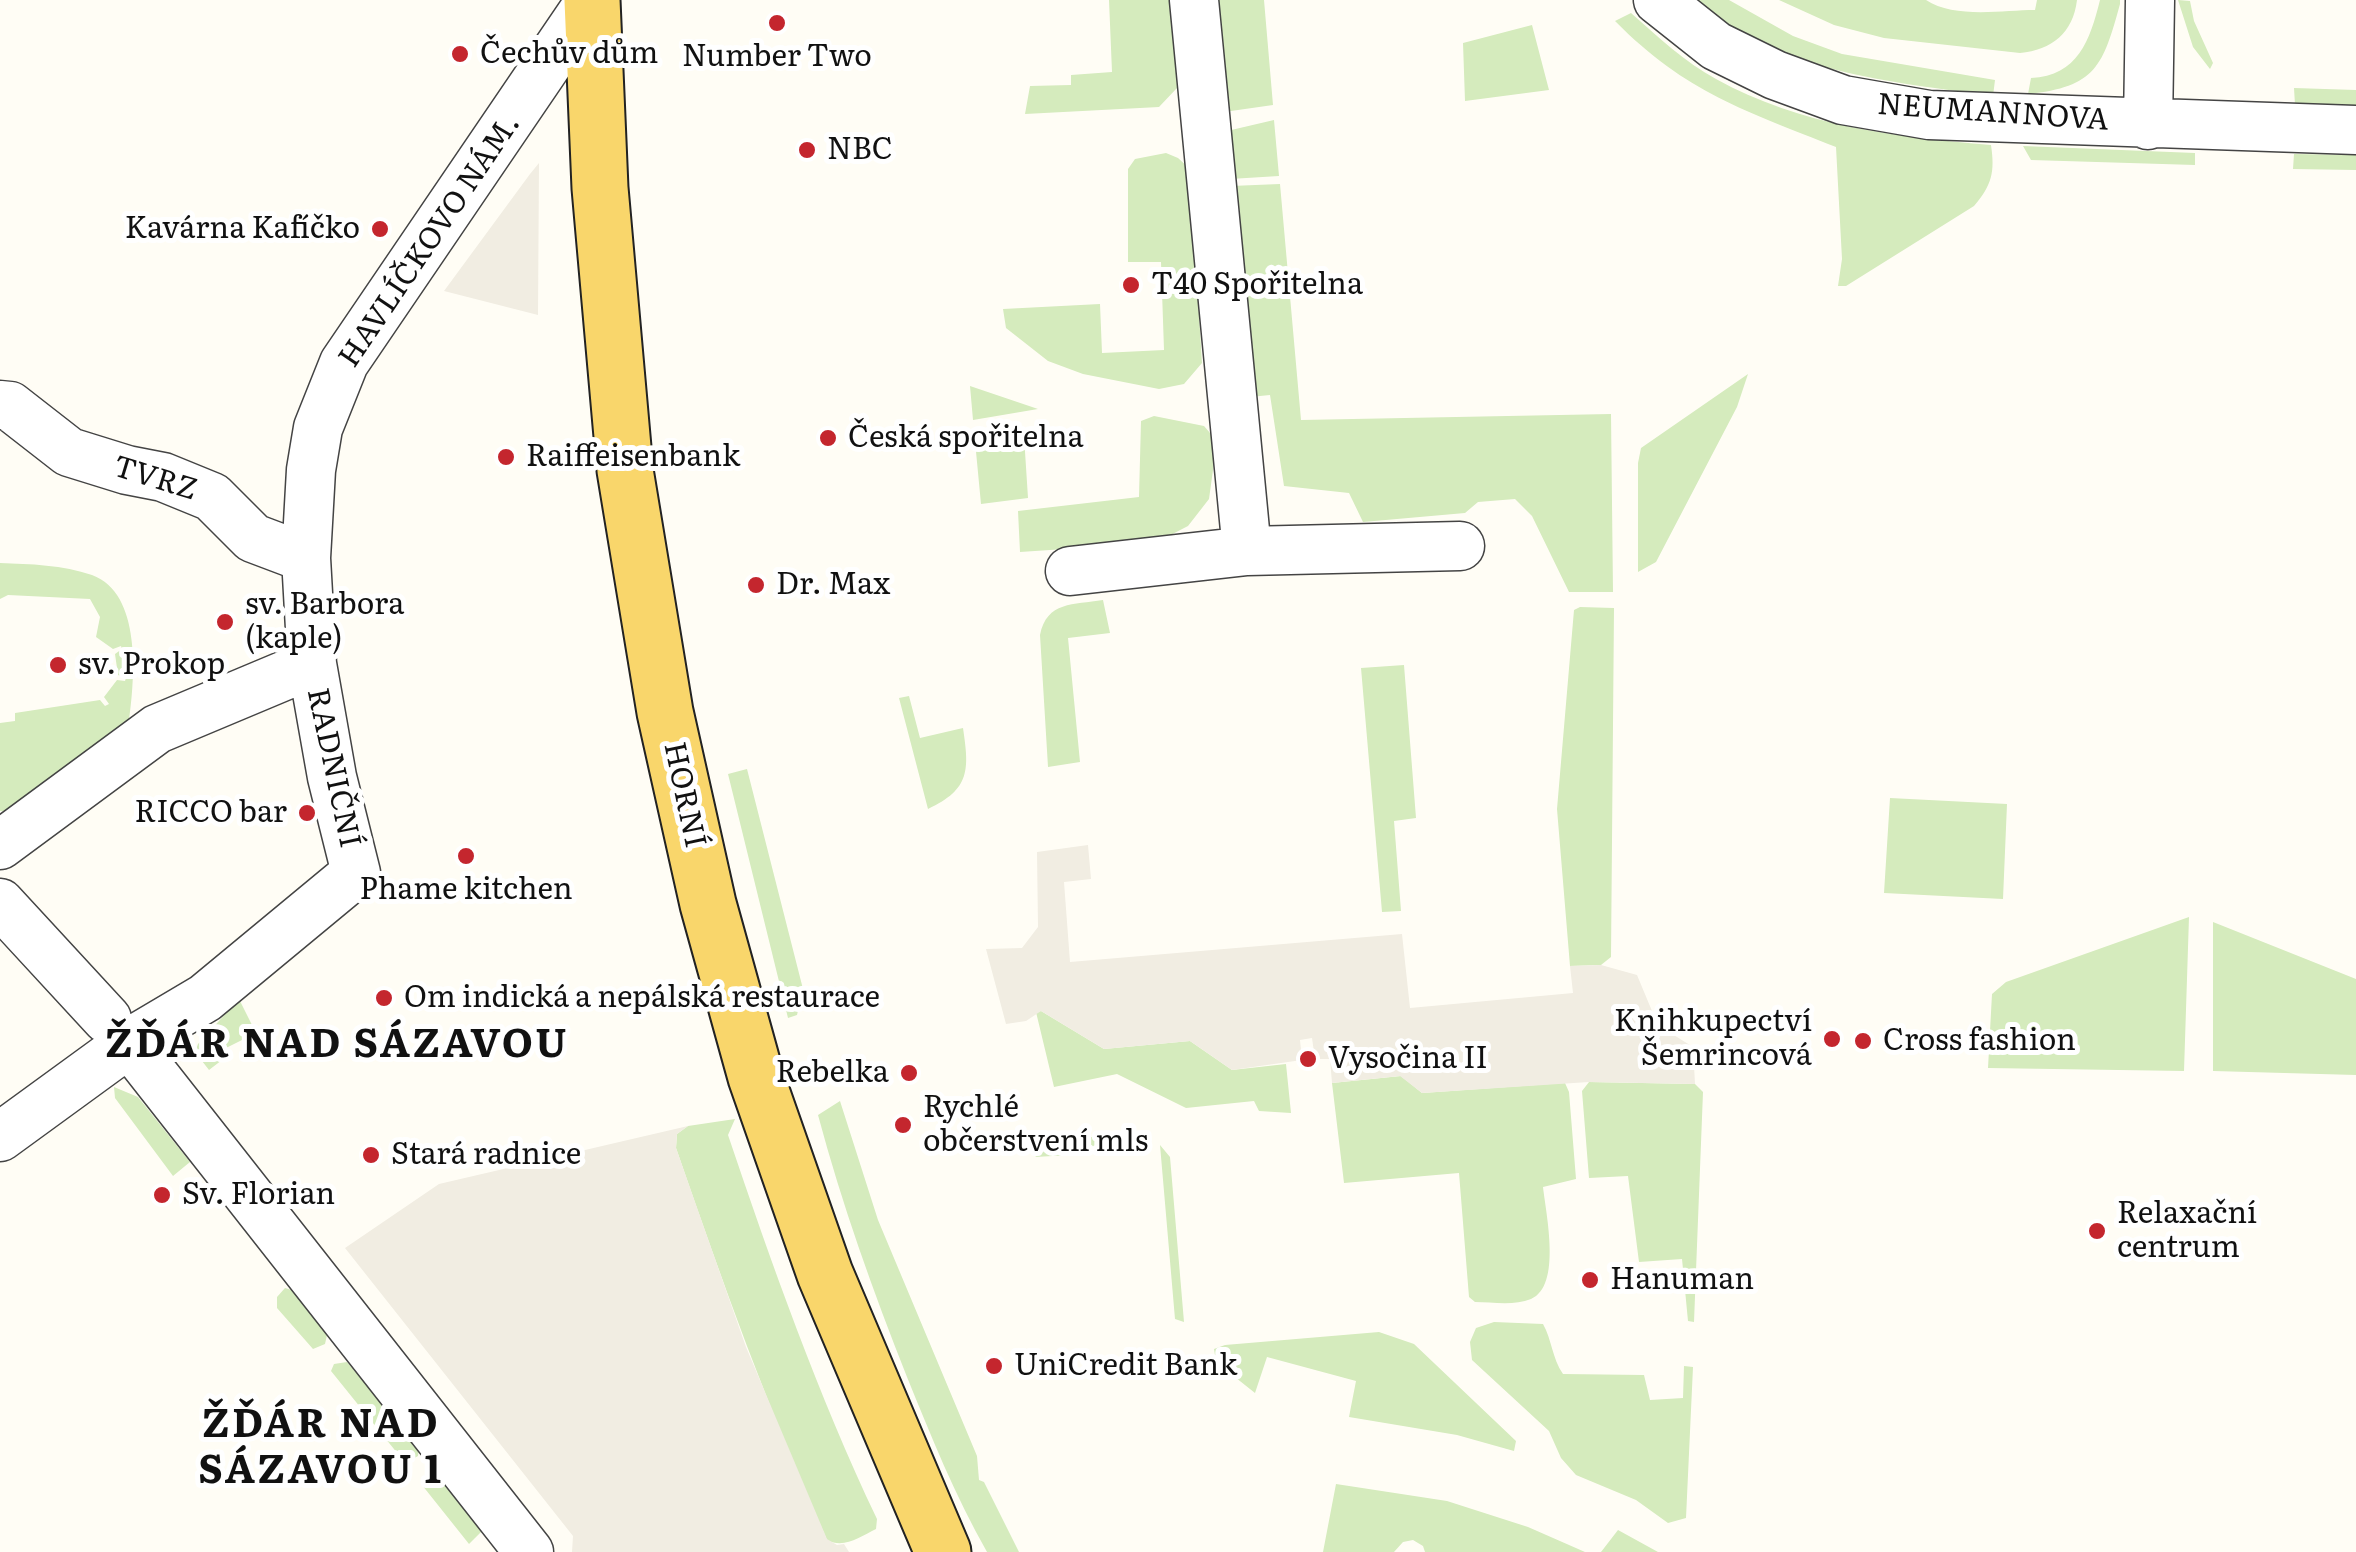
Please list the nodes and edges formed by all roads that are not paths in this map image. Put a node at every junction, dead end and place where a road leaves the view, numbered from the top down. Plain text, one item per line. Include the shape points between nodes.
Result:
1 (592, 0) edge
2 (1194, 0) edge
3 (1658, 0) edge
4 (2150, 0) edge
5 (2148, 124) junction
6 (2356, 130) edge
7 (0, 405) edge
8 (1460, 546) dead end
9 (1247, 551) junction
10 (306, 558) junction
11 (1070, 571) dead end
12 (312, 664) junction
13 (0, 846) edge
14 (0, 902) edge
15 (118, 1032) junction
16 (0, 1137) edge
17 (529, 1552) edge
18 (943, 1552) edge

1 - 10 street, HAVLÍČKOVO NÁM. via 344,363 318,428
1 - 18 main road, HORNÍ via 600,188 625,470 666,712 708,904 756,1077 825,1274
2 - 9 street
3 - 5 street, NEUMANNOVA via 1716,46 1843,100 1928,115
4 - 5 street
5 - 6 street, NEUMANNOVA
7 - 10 street, TVRZ via 69,452 212,496 253,538
8 - 9 street
9 - 11 street
10 - 12 street, RADNIČNÍ
12 - 13 street via 157,729
12 - 15 street, RADNIČNÍ via 356,873 204,998
14 - 15 street
15 - 16 street
15 - 17 street

